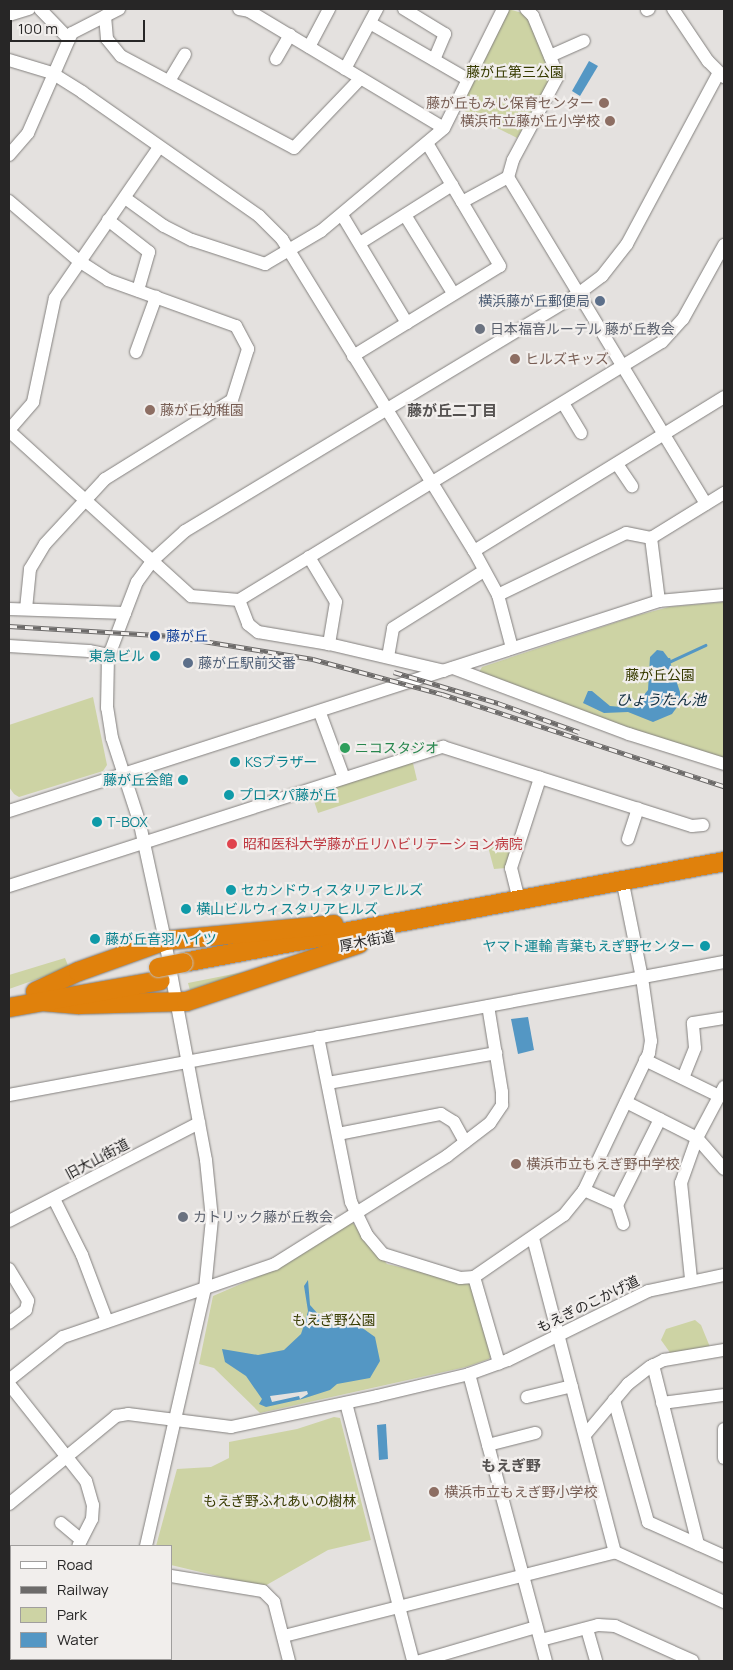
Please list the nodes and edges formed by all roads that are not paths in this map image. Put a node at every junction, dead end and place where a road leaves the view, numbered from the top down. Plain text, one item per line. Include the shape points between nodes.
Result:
1 (29, 9) edge
2 (40, 9) edge
3 (119, 9) edge
4 (239, 9) edge
5 (328, 9) edge
6 (378, 9) edge
7 (404, 9) edge
8 (502, 9) edge
9 (526, 9) edge
10 (673, 9) edge
11 (9, 15) edge
12 (105, 16) junction
13 (370, 23) junction
14 (290, 35) junction
15 (69, 39) junction
16 (584, 41) dead end
17 (309, 47) junction
18 (185, 54) dead end
19 (550, 56) junction
20 (9, 60) edge
21 (276, 60) dead end
22 (434, 60) junction
23 (345, 69) junction
24 (52, 73) junction
25 (721, 76) edge
26 (360, 79) junction
27 (467, 79) junction
28 (169, 81) junction
29 (444, 128) junction
30 (427, 143) junction
31 (159, 147) junction
32 (9, 155) edge
33 (508, 177) junction
34 (452, 185) junction
35 (125, 198) junction
36 (9, 202) edge
37 (462, 202) junction
38 (342, 215) junction
39 (405, 215) junction
40 (108, 220) junction
41 (360, 242) junction
42 (724, 245) edge
43 (289, 250) junction
44 (79, 261) junction
45 (138, 290) junction
46 (454, 293) junction
47 (578, 294) junction
48 (156, 297) junction
49 (407, 323) junction
50 (136, 352) dead end
51 (353, 356) junction
52 (623, 367) junction
53 (724, 396) edge
54 (563, 403) junction
55 (386, 409) junction
56 (9, 431) edge
57 (581, 433) dead end
58 (664, 436) junction
59 (617, 464) junction
60 (432, 483) junction
61 (632, 486) dead end
62 (724, 493) edge
63 (86, 500) junction
64 (706, 504) junction
65 (651, 538) junction
66 (474, 551) junction
67 (309, 557) junction
68 (152, 561) junction
69 (484, 572) junction
70 (498, 595) junction
71 (724, 595) edge
72 (239, 600) junction
73 (659, 601) junction
74 (9, 609) edge
75 (26, 610) junction
76 (125, 613) junction
77 (329, 644) junction
78 (9, 646) edge
79 (512, 648) junction
80 (109, 655) junction
81 (388, 657) junction
82 (448, 670) junction
83 (320, 713) junction
84 (724, 764) edge
85 (124, 773) junction
86 (344, 778) junction
87 (540, 778) junction
88 (9, 808) edge
89 (638, 809) junction
90 (704, 825) dead end
91 (628, 839) dead end
92 (144, 842) junction
93 (724, 861) edge
94 (724, 871) edge
95 (9, 886) edge
96 (624, 889) junction
97 (519, 900) junction
98 (375, 928) junction
99 (165, 940) junction
100 (359, 943) junction
101 (724, 962) edge
102 (184, 969) junction
103 (642, 978) junction
104 (9, 996) edge
105 (39, 996) junction
106 (177, 1002) junction
107 (488, 1006) junction
108 (9, 1007) edge
109 (724, 1018) edge
110 (318, 1037) junction
111 (496, 1053) junction
112 (645, 1060) junction
113 (189, 1062) junction
114 (683, 1078) junction
115 (328, 1083) junction
116 (722, 1091) edge
117 (9, 1095) edge
118 (626, 1102) junction
119 (660, 1119) junction
120 (200, 1122) junction
121 (338, 1134) junction
122 (697, 1138) junction
123 (465, 1142) junction
124 (724, 1169) edge
125 (584, 1190) junction
126 (54, 1198) junction
127 (617, 1205) junction
128 (357, 1212) junction
129 (9, 1221) edge
130 (623, 1224) dead end
131 (534, 1238) junction
132 (9, 1270) edge
133 (724, 1275) edge
134 (474, 1277) junction
135 (691, 1280) junction
136 (204, 1289) junction
137 (108, 1321) junction
138 (9, 1323) edge
139 (559, 1334) junction
140 (724, 1350) edge
141 (499, 1363) junction
142 (653, 1365) junction
143 (469, 1374) junction
144 (9, 1380) edge
145 (9, 1384) edge
146 (572, 1386) junction
147 (724, 1395) edge
148 (527, 1397) dead end
149 (614, 1400) junction
150 (346, 1403) junction
151 (662, 1404) junction
152 (174, 1421) junction
153 (724, 1429) edge
154 (535, 1433) dead end
155 (585, 1435) junction
156 (488, 1445) junction
157 (66, 1456) junction
158 (724, 1458) edge
159 (9, 1504) edge
160 (61, 1523) dead end
161 (79, 1543) edge
162 (698, 1544) junction
163 (146, 1545) edge
164 (615, 1552) junction
165 (724, 1556) edge
166 (524, 1575) junction
167 (172, 1576) edge
168 (724, 1602) edge
169 (398, 1608) junction
170 (536, 1627) junction
171 (587, 1629) junction
172 (284, 1636) junction
173 (541, 1640) junction
174 (289, 1661) edge
175 (413, 1661) edge
176 (420, 1661) edge
177 (546, 1661) edge
178 (596, 1661) edge
179 (693, 1661) edge

1 - 11 street
2 - 15 street
3 - 12 street
4 - 14 street via 249,11
5 - 17 street
6 - 13 street
7 - 22 street via 445,34
8 - 27 street
9 - 19 street via 533,16
10 - 25 street
12 - 15 street via 72,33
12 - 28 street via 111,47
13 - 22 street
13 - 23 street
14 - 17 street
14 - 21 street
15 - 24 street
16 - 19 street
17 - 23 street
18 - 28 street
19 - 33 street via 558,76 513,160
20 - 24 street
22 - 27 street
23 - 26 street
24 - 31 street
24 - 32 street via 28,133
25 - 47 street via 627,244 602,276
26 - 28 street via 294,148
26 - 29 street
27 - 29 street
29 - 30 street
30 - 34 street
30 - 38 street
31 - 35 street
31 - 43 street via 259,216
33 - 37 street
33 - 47 street
34 - 37 street
34 - 39 street
35 - 40 street
35 - 43 street via 164,226 215,249 265,264
36 - 44 street
37 - 46 street via 500,266
38 - 41 street
38 - 43 street
39 - 41 street
39 - 46 street
40 - 44 street
40 - 45 street via 149,252
41 - 49 street
42 - 52 street via 683,319 662,342
43 - 51 street
44 - 45 street via 108,280
44 - 56 street via 55,298 34,402
45 - 48 street
46 - 49 street
47 - 52 street
47 - 55 street
48 - 50 street
48 - 63 street via 236,326 248,349 232,400 105,479
49 - 51 street
51 - 55 street
52 - 54 street
52 - 58 street
53 - 58 street
54 - 57 street
54 - 60 street
55 - 60 street
55 - 68 street via 186,531
56 - 63 street
58 - 59 street
58 - 64 street
59 - 61 street
59 - 66 street
60 - 66 street
60 - 67 street
62 - 64 street
63 - 68 street
63 - 75 street via 37,554 28,578
64 - 65 street
65 - 70 street via 626,533
65 - 73 street
66 - 69 street
67 - 72 street
67 - 77 street via 336,602
68 - 72 street via 191,596
68 - 76 street via 137,582
69 - 70 street
69 - 81 street via 393,628
70 - 79 street
71 - 73 street
72 - 77 street via 248,624 258,632
73 - 79 street
74 - 75 street
75 - 76 street
76 - 80 street
77 - 81 street
78 - 80 street
79 - 82 street
80 - 85 street via 106,708
81 - 82 street
82 - 83 street
82 - 84 street
83 - 85 street
83 - 86 street
85 - 88 street
85 - 92 street
86 - 87 street via 443,747
86 - 92 street
87 - 89 street
87 - 97 street via 512,868
89 - 90 street via 692,826
89 - 91 street
92 - 95 street
92 - 99 street
93 - 97 highway, 厚木街道
94 - 96 highway, 厚木街道
96 - 100 highway, 厚木街道
96 - 103 street
97 - 98 highway, 厚木街道
98 - 99 highway via 330,924
98 - 102 highway, 厚木街道
99 - 105 highway via 78,972
99 - 106 street
100 - 102 highway, 厚木街道
100 - 106 highway
101 - 103 street
102 - 105 highway, 厚木街道, bridge
103 - 107 street
103 - 112 street via 651,1041
104 - 105 highway, 厚木街道
105 - 106 highway via 78,1004
105 - 108 highway, 厚木街道
106 - 113 street
107 - 110 street
107 - 111 street
109 - 114 street via 693,1023 695,1048
110 - 113 street
110 - 115 street
111 - 115 street
111 - 123 street via 502,1106 497,1117
112 - 114 street
112 - 118 street
113 - 117 street
113 - 120 street
114 - 116 street
115 - 121 street
116 - 122 street
118 - 119 street
118 - 125 street
119 - 122 street
119 - 127 street
120 - 126 street, 旧大山街道
120 - 136 street via 212,1219
121 - 123 street via 440,1114 454,1122
121 - 128 street via 351,1202
122 - 124 street
122 - 135 street via 683,1171 680,1193
123 - 128 street
125 - 127 street
125 - 131 street via 564,1215
126 - 129 street, 旧大山街道
126 - 137 street via 82,1254
127 - 130 street
128 - 134 street via 367,1235 383,1254 460,1278
128 - 136 street via 274,1264
131 - 134 street
131 - 139 street
132 - 138 street via 28,1302 26,1310
133 - 135 street, もえぎのこかげ道
134 - 141 street
135 - 139 street, もえぎのこかげ道 via 648,1291
136 - 137 street
136 - 152 street
137 - 144 street via 63,1337
139 - 141 street, もえぎのこかげ道
139 - 146 street
140 - 142 street via 664,1360
141 - 143 street, もえぎのこかげ道
142 - 149 street
142 - 151 street
143 - 150 street, もえぎのこかげ道
143 - 156 street
145 - 157 street
146 - 148 street
146 - 155 street
147 - 151 street
149 - 155 street
149 - 162 street via 648,1522
150 - 152 street, もえぎのこかげ道 via 231,1428
150 - 169 street
151 - 162 street
152 - 157 street, もえぎのこかげ道 via 128,1414 116,1416
152 - 163 street
153 - 158 street
154 - 156 street
155 - 164 street
156 - 166 street
157 - 159 street, もえぎのこかげ道
157 - 161 street via 86,1481 93,1505 90,1527
160 - 161 street
162 - 165 street
164 - 166 street
164 - 168 street
166 - 169 street
166 - 170 street
167 - 172 street via 264,1591 274,1602
169 - 172 street
169 - 175 street
170 - 173 street
170 - 176 street
171 - 173 street
171 - 178 street
171 - 179 street via 615,1626
172 - 174 street
173 - 177 street

